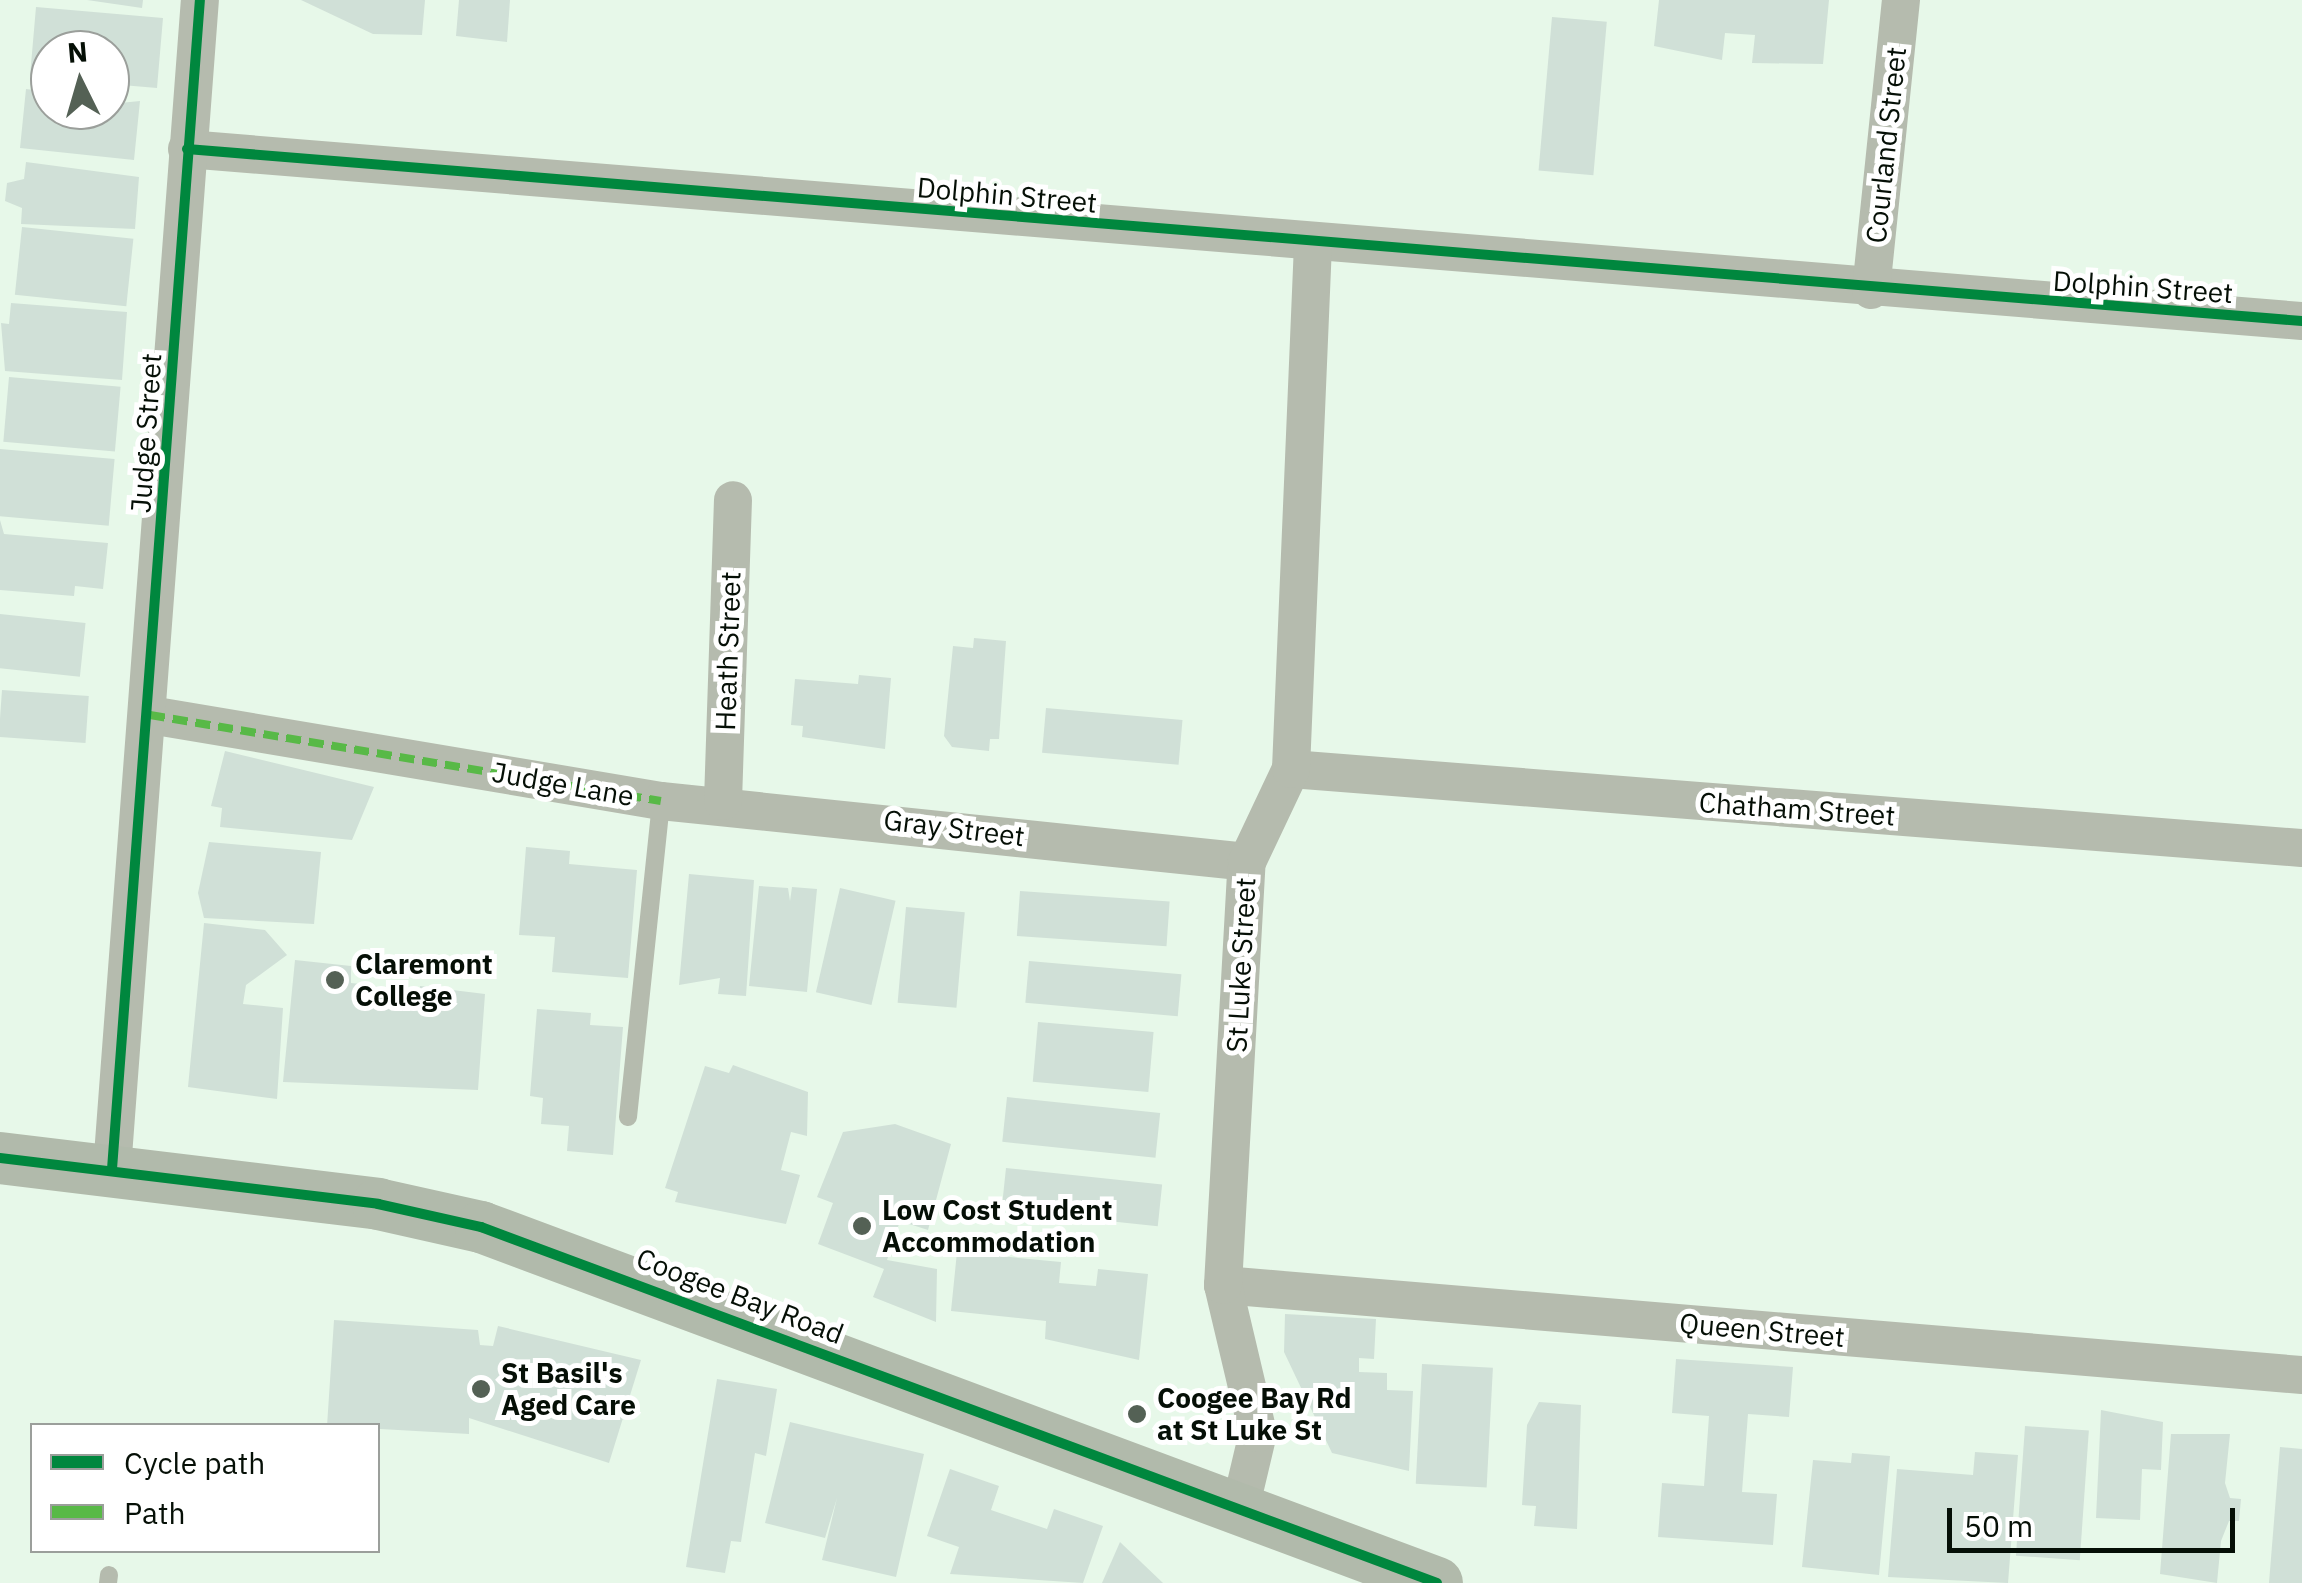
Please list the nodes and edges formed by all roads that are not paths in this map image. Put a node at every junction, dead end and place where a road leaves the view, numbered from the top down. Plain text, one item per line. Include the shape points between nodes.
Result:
1 (200, 0) edge
2 (1900, 0) edge
3 (187, 148) junction
4 (1313, 244) junction
5 (1872, 290) junction
6 (2302, 321) edge
7 (733, 500) dead end
8 (150, 715) junction
9 (1291, 770) junction
10 (661, 801) junction
11 (723, 801) junction
12 (2302, 848) edge
13 (1247, 862) junction
14 (628, 1117) dead end
15 (0, 1158) edge
16 (112, 1169) junction
17 (1223, 1284) junction
18 (2302, 1375) edge
19 (1240, 1509) junction
20 (1368, 1571) edge
21 (1437, 1583) edge

1 - 3 street, Judge Street
2 - 5 street, Courland Street
3 - 4 street, Dolphin Street
3 - 8 street, Judge Street
4 - 5 street, Dolphin Street
4 - 9 street, St Luke Street
5 - 6 street, Dolphin Street
7 - 11 street, Heath Street
8 - 10 street, Judge Lane
8 - 16 street, Judge Street
9 - 12 street, Chatham Street
9 - 13 street, St Luke Street
10 - 11 street, Gray Street
10 - 14 lane, Judge Lane
11 - 13 street, Gray Street
13 - 17 street, St Luke Street
15 - 16 main road, Coogee Bay Road
16 - 19 main road, Coogee Bay Road via 378,1204 481,1227
17 - 18 street, Queen Street
17 - 19 street, St Luke Street via 1258,1433
19 - 20 main road, Coogee Bay Road
20 - 21 main road, Coogee Bay Road

